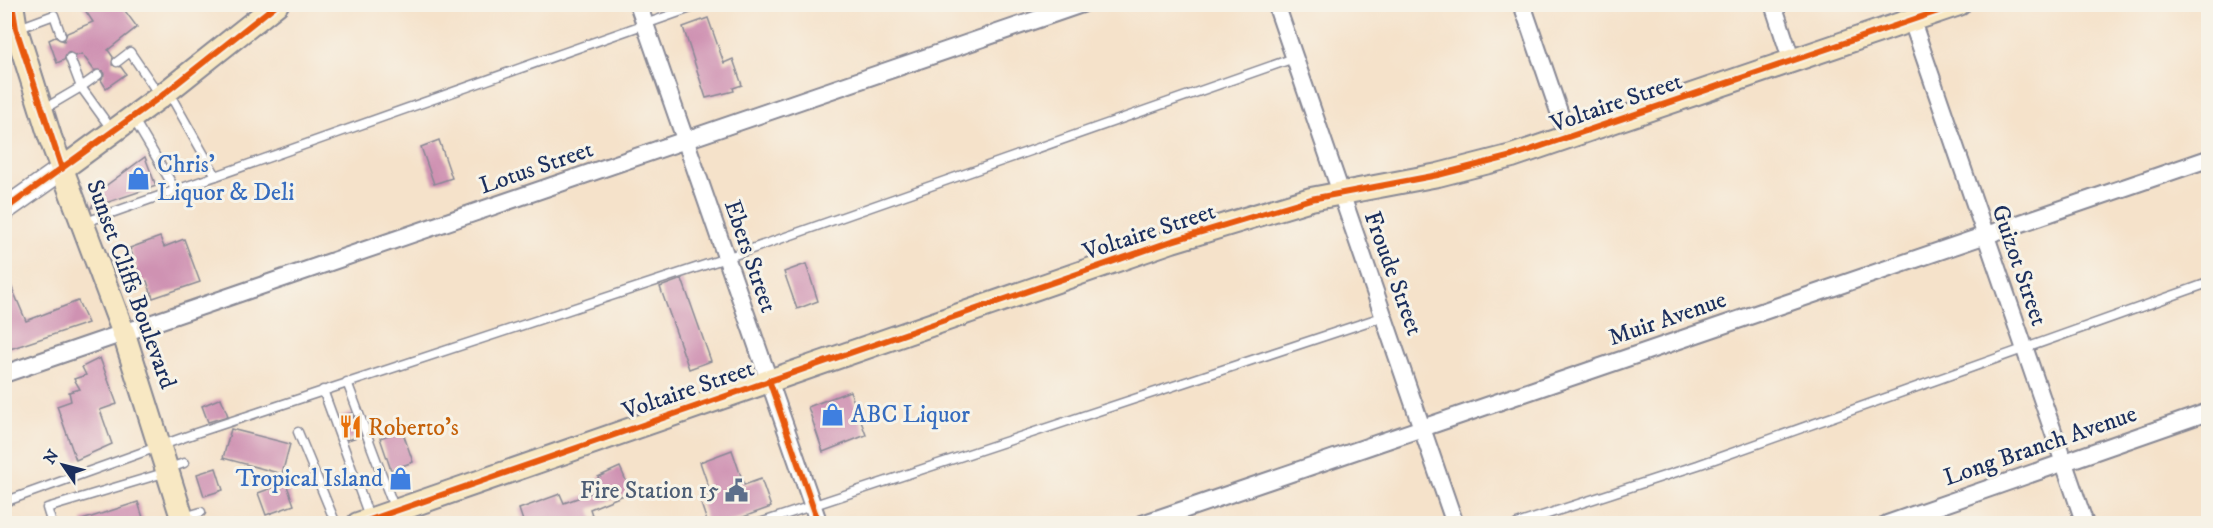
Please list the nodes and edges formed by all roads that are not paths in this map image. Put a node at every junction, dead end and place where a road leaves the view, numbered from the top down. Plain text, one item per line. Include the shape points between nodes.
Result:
1 (12, 4) edge
2 (277, 4) edge
3 (638, 4) edge
4 (702, 4) edge
5 (1082, 4) edge
6 (1276, 4) edge
7 (1522, 4) edge
8 (1773, 4) edge
9 (1959, 4) edge
10 (1912, 21) junction
11 (10, 22) edge
12 (644, 24) junction
13 (61, 35) dead end
14 (70, 58) dead end
15 (1294, 58) junction
16 (117, 62) dead end
17 (1792, 62) junction
18 (98, 75) dead end
19 (81, 87) junction
20 (164, 94) junction
21 (42, 110) junction
22 (133, 117) junction
23 (113, 132) junction
24 (1568, 138) junction
25 (685, 142) junction
26 (2208, 159) edge
27 (62, 169) junction
28 (216, 176) junction
29 (176, 189) junction
30 (1339, 193) junction
31 (4, 210) edge
32 (83, 223) junction
33 (1985, 235) junction
34 (726, 258) junction
35 (2208, 284) edge
36 (1385, 316) junction
37 (124, 334) junction
38 (2024, 349) junction
39 (4, 374) edge
40 (769, 380) junction
41 (347, 382) junction
42 (323, 390) junction
43 (2208, 412) edge
44 (1423, 427) junction
45 (298, 432) dead end
46 (159, 445) junction
47 (2064, 462) junction
48 (173, 468) junction
49 (4, 502) edge
50 (812, 505) junction
51 (395, 511) junction
52 (189, 518) edge
53 (364, 521) edge
54 (52, 524) edge
55 (336, 524) edge
56 (757, 524) edge
57 (819, 524) edge
58 (1142, 524) edge
59 (1455, 524) edge
60 (1517, 524) edge
61 (1887, 524) edge
62 (2085, 524) edge

1 - 11 main road, Sunset Cliffs Boulevard
2 - 20 main road
3 - 12 street, Ebers Street
4 - 12 lane
5 - 25 street, Lotus Street
6 - 15 street, Froude Street
7 - 24 street
8 - 17 street
9 - 10 main road, Voltaire Street
10 - 17 main road, Voltaire Street
10 - 33 street, Guizot Street
11 - 13 lane via 54,15
11 - 21 main road, Sunset Cliffs Boulevard
12 - 25 street, Ebers Street
12 - 28 lane
14 - 19 lane
15 - 30 street, Froude Street
15 - 34 lane
16 - 20 lane via 130,52
17 - 24 main road, Voltaire Street
18 - 19 lane
19 - 21 lane
19 - 23 lane
20 - 22 main road
20 - 28 lane
21 - 27 main road, Sunset Cliffs Boulevard
22 - 23 main road
22 - 29 lane
23 - 27 main road
24 - 30 main road, Voltaire Street via 1476,166
25 - 34 street, Ebers Street
25 - 37 street, Lotus Street
26 - 33 street, Muir Avenue
27 - 31 street
27 - 32 main road, Sunset Cliffs Boulevard
28 - 29 lane
29 - 32 lane
30 - 36 street, Froude Street
30 - 40 main road, Voltaire Street via 1172,241
32 - 37 main road, Sunset Cliffs Boulevard
33 - 38 street, Guizot Street
33 - 44 street, Muir Avenue
34 - 40 street, Ebers Street
34 - 41 lane
35 - 38 lane
36 - 44 street, Froude Street
36 - 50 lane
37 - 39 street, Lotus Street
37 - 46 main road, Sunset Cliffs Boulevard
38 - 47 street, Guizot Street
38 - 60 lane via 1698,465
40 - 50 street, Ebers Street
40 - 51 main road, Voltaire Street
41 - 42 lane
41 - 51 lane
42 - 46 lane via 197,437
42 - 53 lane
43 - 47 street, Long Branch Avenue
44 - 58 street, Muir Avenue
44 - 59 street, Froude Street
45 - 55 lane
46 - 48 main road, Sunset Cliffs Boulevard
46 - 49 lane
47 - 61 street, Long Branch Avenue
47 - 62 street, Guizot Street
48 - 52 main road, Sunset Cliffs Boulevard
48 - 54 lane via 47,508
50 - 56 lane
50 - 57 street, Ebers Street
51 - 53 main road, Voltaire Street

